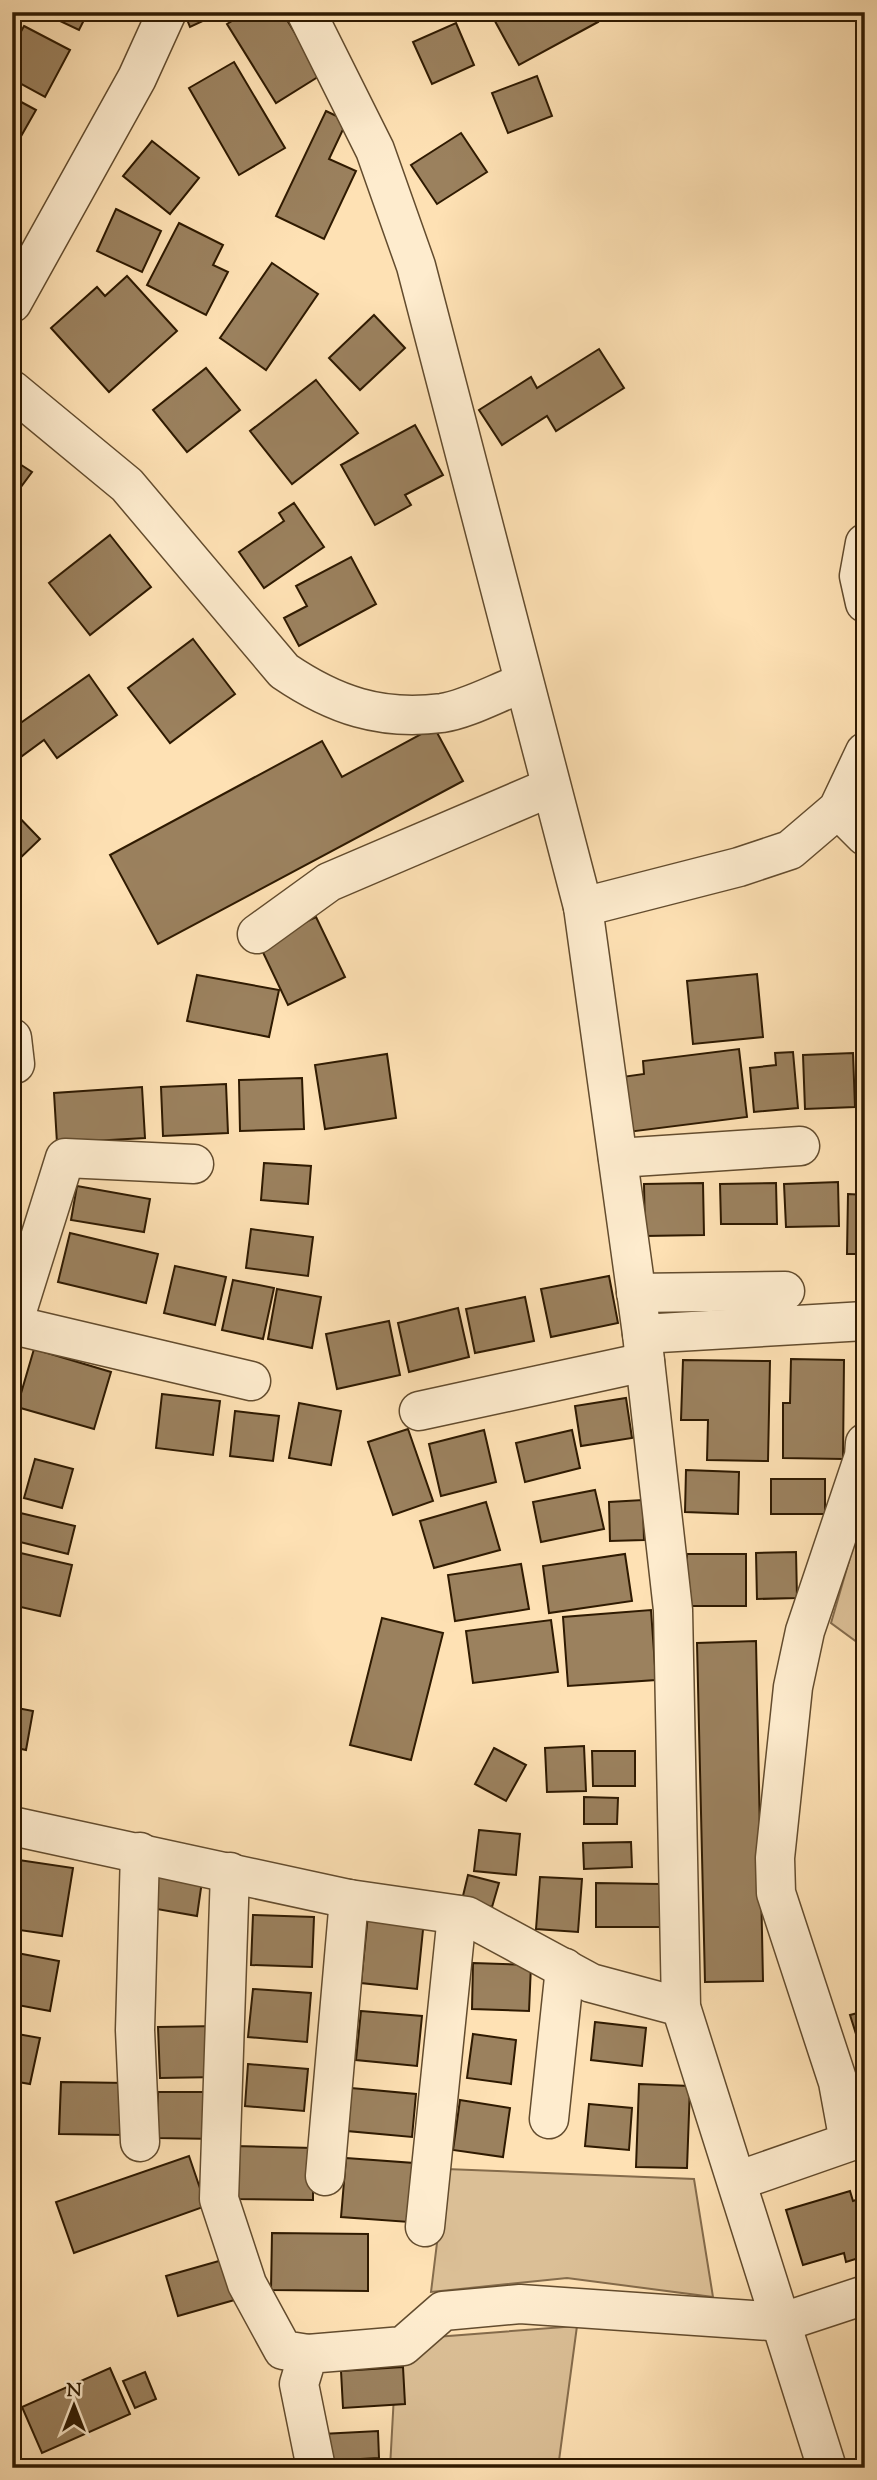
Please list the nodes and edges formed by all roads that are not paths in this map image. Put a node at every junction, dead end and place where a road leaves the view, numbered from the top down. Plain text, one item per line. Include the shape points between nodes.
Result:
1 (167, 12) edge
2 (306, 12) edge
3 (12, 303) edge
4 (12, 390) edge
5 (865, 543) edge
6 (865, 603) edge
7 (523, 683) junction
8 (865, 752) edge
9 (551, 787) junction
10 (838, 808) junction
11 (865, 836) edge
12 (583, 907) junction
13 (257, 934) dead end
14 (800, 1146) dead end
15 (618, 1158) junction
16 (194, 1164) dead end
17 (785, 1291) dead end
18 (636, 1293) junction
19 (865, 1321) edge
20 (13, 1326) edge
21 (644, 1348) junction
22 (251, 1381) dead end
23 (418, 1410) dead end
24 (865, 1443) edge
25 (12, 1826) edge
26 (140, 1852) junction
27 (230, 1872) junction
28 (349, 1899) junction
29 (457, 1915) junction
30 (565, 1968) junction
31 (681, 2007) junction
32 (549, 2119) dead end
33 (140, 2141) dead end
34 (325, 2176) dead end
35 (737, 2181) junction
36 (425, 2227) dead end
37 (865, 2295) edge
38 (783, 2322) junction
39 (307, 2354) junction
40 (316, 2468) edge
41 (827, 2468) edge

1 - 3 street via 137,78
2 - 7 street via 375,150 416,267
4 - 7 street via 127,485 284,671 317,694 351,708 396,715 444,713
5 - 6 street via 859,576
7 - 9 street
8 - 10 street
9 - 12 street
9 - 13 street via 329,882
10 - 11 street
10 - 12 street via 790,850
12 - 15 street
14 - 15 street
15 - 18 street
16 - 20 street via 65,1158
17 - 18 street
18 - 21 street
19 - 21 street
20 - 22 street
21 - 23 street
21 - 31 street via 673,1610
24 - 35 street via 805,1631 793,1687 775,1857 776,1894 838,2082 849,2142
25 - 26 street
26 - 27 street
26 - 33 street via 135,2030
27 - 28 street
27 - 39 street via 219,2199 247,2284 283,2350
28 - 29 street
28 - 34 street
29 - 30 street via 491,1927
29 - 36 street
30 - 31 street via 592,1983
30 - 32 street
31 - 35 street
35 - 38 street
37 - 38 street
38 - 39 street via 520,2304 443,2311 403,2346
38 - 41 street
39 - 40 street via 299,2384

